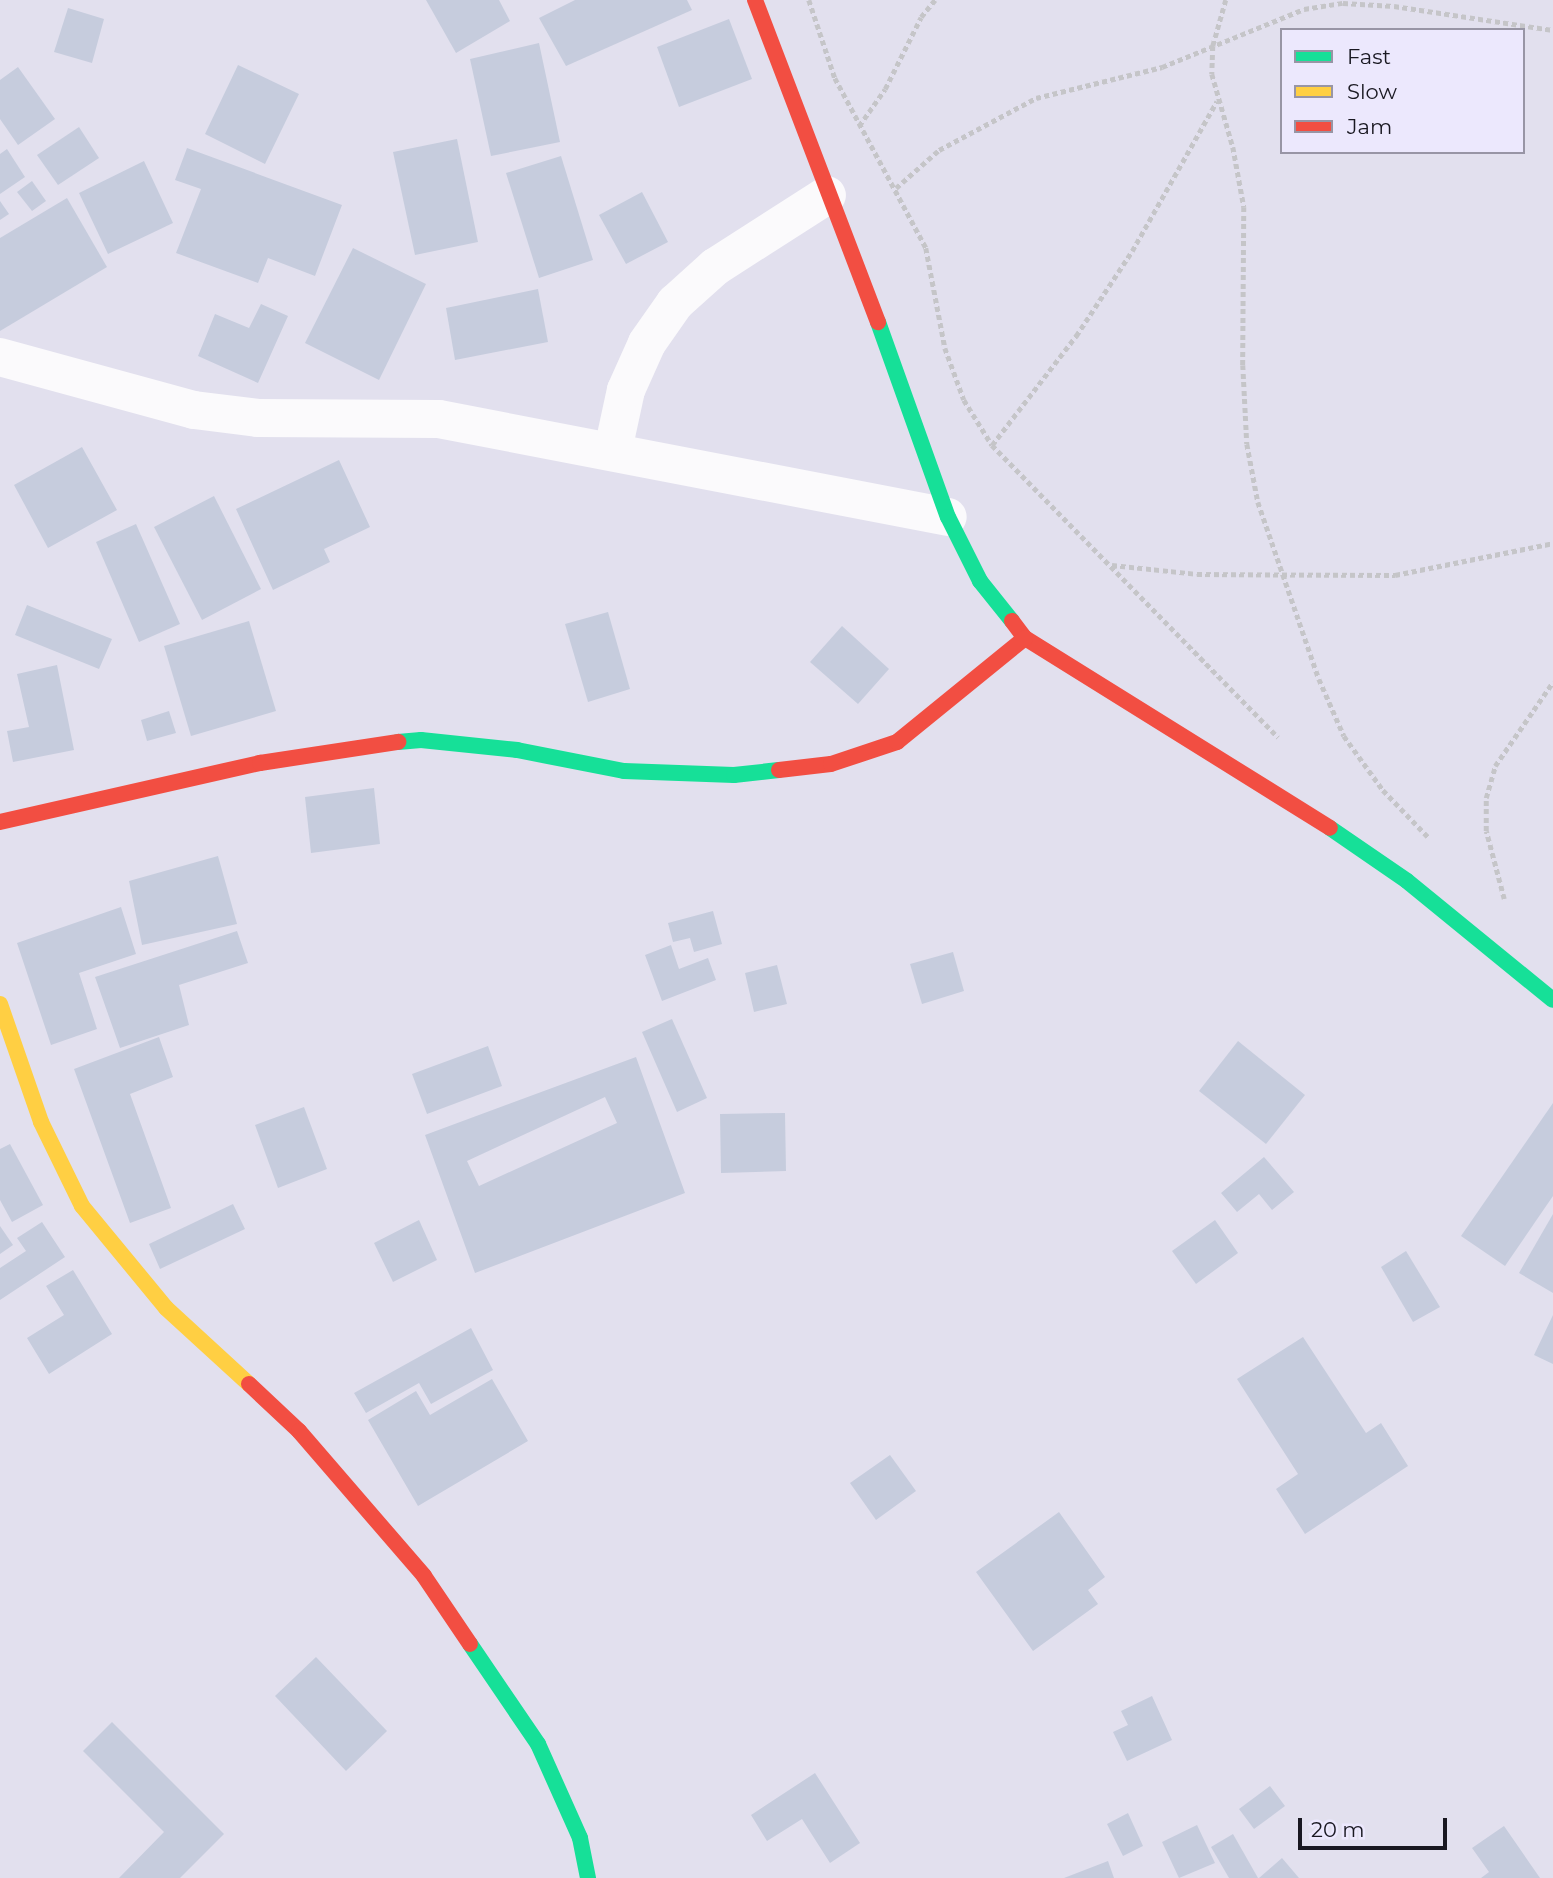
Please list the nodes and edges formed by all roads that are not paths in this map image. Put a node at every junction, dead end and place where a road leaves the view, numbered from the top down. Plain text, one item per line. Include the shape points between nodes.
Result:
1 (755, 0) edge
2 (827, 195) junction
3 (0, 358) edge
4 (613, 450) junction
5 (947, 517) junction
6 (1025, 638) junction
7 (0, 822) edge
8 (1553, 1000) edge
9 (0, 1004) edge
10 (588, 1878) edge

1 - 2 street
2 - 4 street via 715,267 675,303 647,343 626,390
2 - 5 street via 890,352
3 - 4 street via 194,410 258,418 439,418
4 - 5 street
5 - 6 street via 980,581
6 - 7 street via 897,742 831,764 734,775 624,771 517,750 421,740 343,747 260,763
6 - 8 street via 1297,806 1407,881
9 - 10 street via 41,1122 82,1206 166,1308 299,1431 424,1576 538,1744 580,1838

